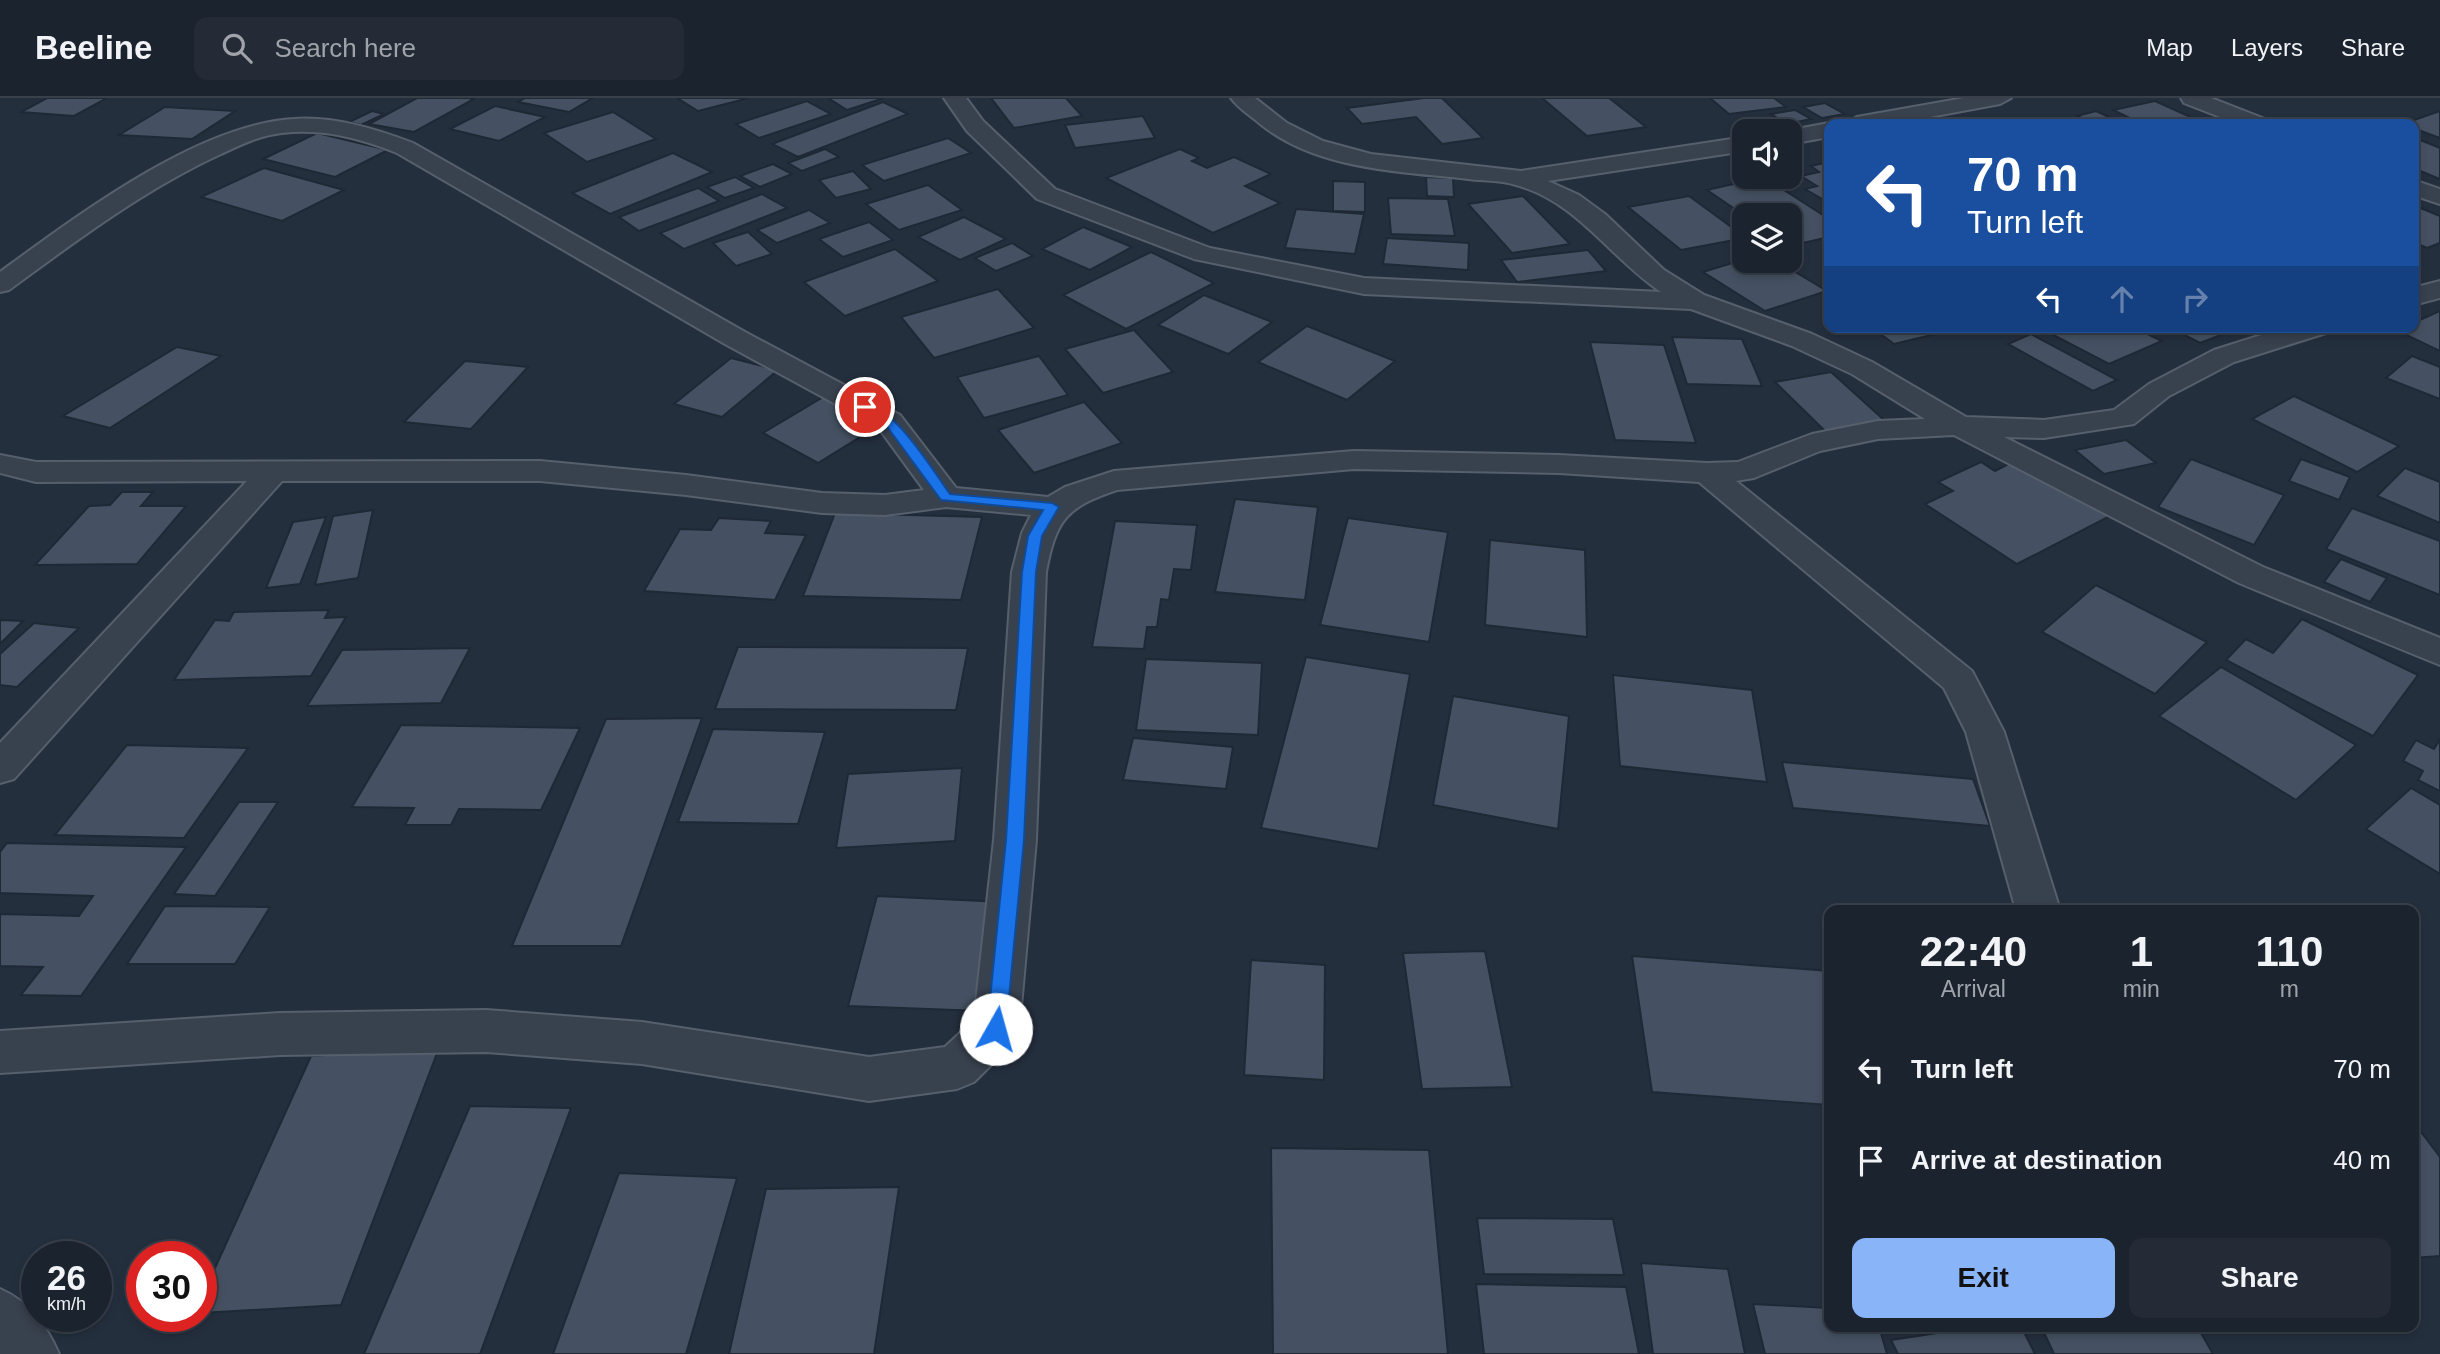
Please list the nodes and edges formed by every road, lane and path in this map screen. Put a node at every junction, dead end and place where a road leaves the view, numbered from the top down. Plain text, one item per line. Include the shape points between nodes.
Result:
1 (955, 98) edge
2 (1242, 98) edge
3 (2000, 98) edge
4 (2192, 98) edge
5 (1884, 119) edge
6 (2244, 119) edge
7 (1824, 131) edge
8 (1802, 135) edge
9 (1732, 146) edge
10 (1521, 178) junction
11 (2419, 189) edge
12 (2440, 197) edge
13 (0, 284) edge
14 (2440, 289) edge
15 (2419, 295) edge
16 (1694, 301) junction
17 (2297, 333) edge
18 (1959, 426) junction
19 (0, 464) edge
20 (273, 472) junction
21 (1707, 474) junction
22 (946, 498) junction
23 (1052, 507) junction
24 (2440, 652) edge
25 (0, 768) edge
26 (2037, 905) edge
27 (0, 1052) edge
28 (0, 1316) edge
29 (32, 1354) edge

1 - 16 street via 975,127 1046,194 1203,254 1364,286
2 - 10 street via 1279,128 1315,146 1370,161
3 - 5 street
4 - 6 street
7 - 8 street
9 - 10 street
10 - 16 street via 1570,200 1655,276
11 - 12 street
13 - 22 street via 80,226 212,151 265,129 343,128 405,148 889,421
14 - 15 street
16 - 18 street via 1802,340 1862,368
17 - 18 street via 2224,356 2159,390 2123,418 2044,429
18 - 21 street via 1878,430 1812,443 1743,471
18 - 24 street via 2251,575
19 - 20 street via 36,472
20 - 22 street via 540,471 821,503 885,505
20 - 25 street
21 - 23 street via 1559,464 1354,460 1114,481 1078,492
21 - 26 street via 1959,680 1986,732
22 - 23 street
23 - 27 street via 1035,536 1029,572 1015,840 996,1029 957,1067 869,1079 642,1043 486,1031 280,1034
28 - 29 street

